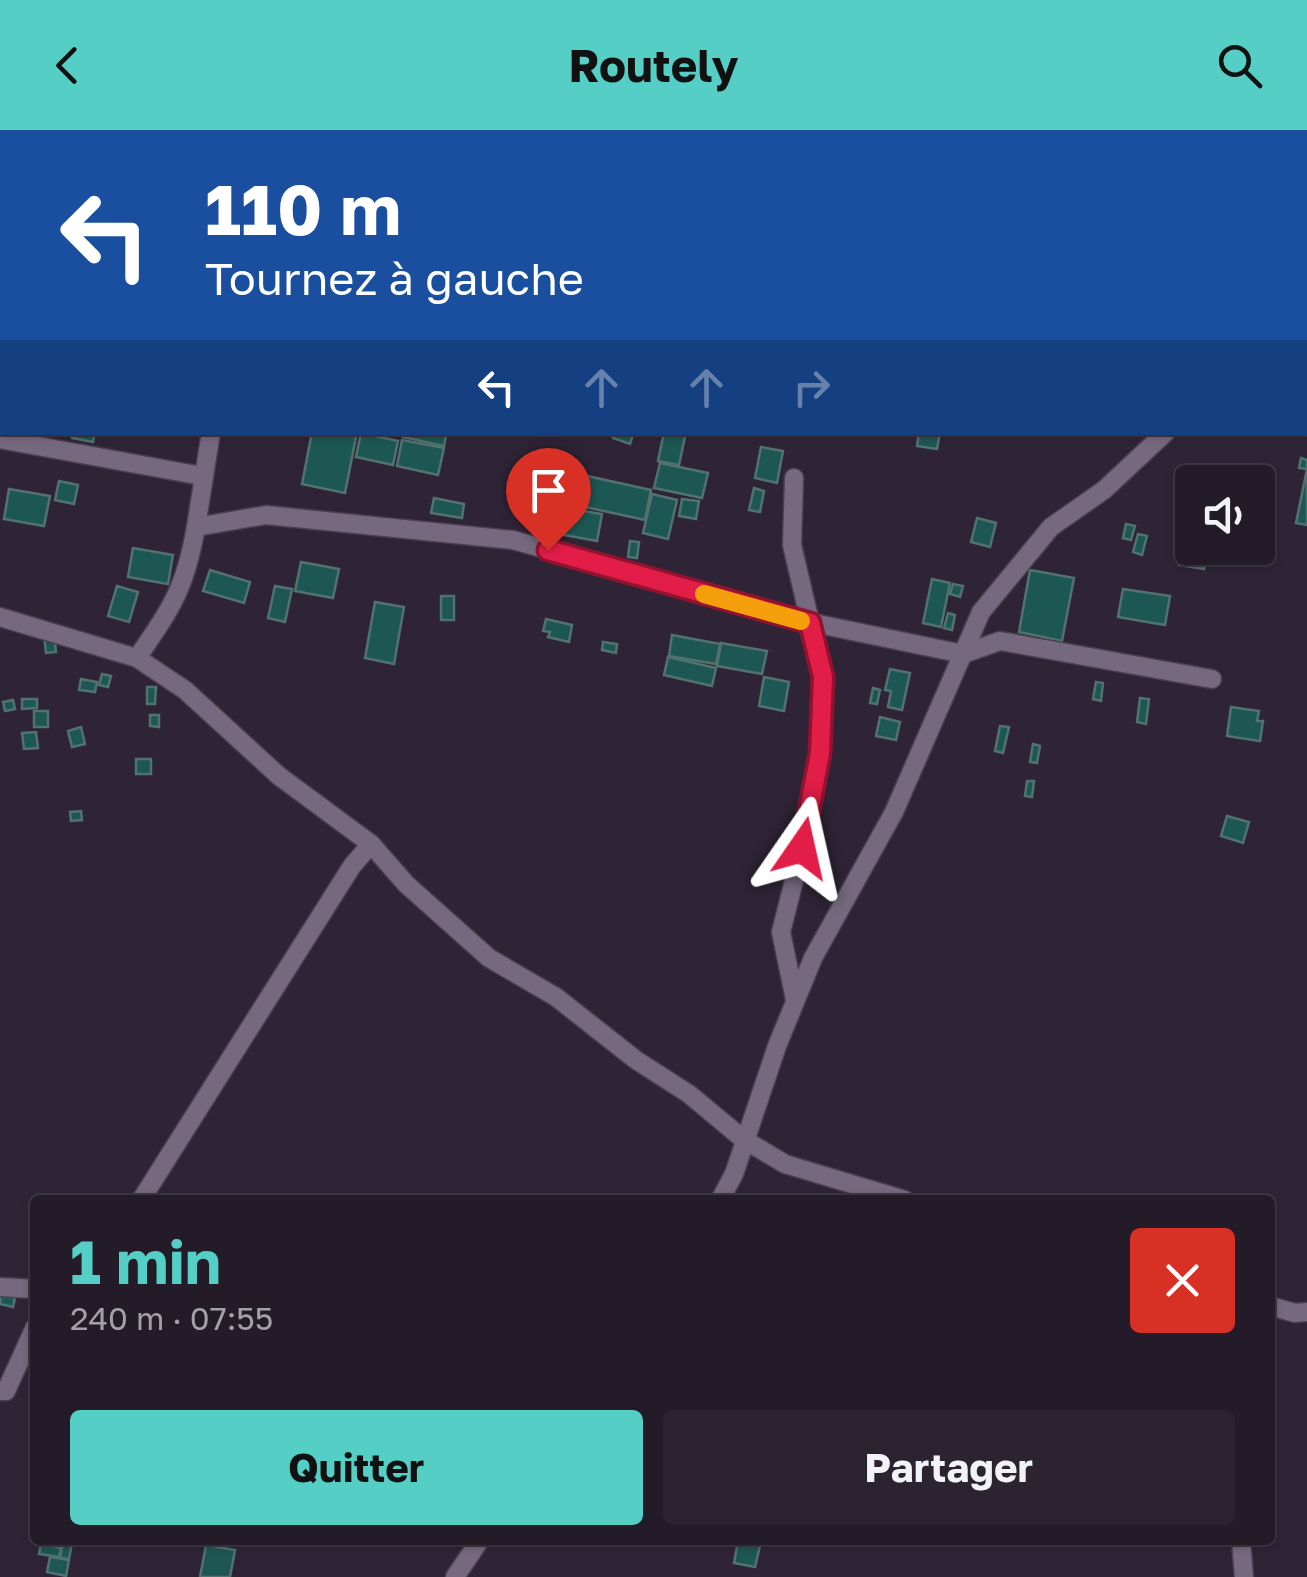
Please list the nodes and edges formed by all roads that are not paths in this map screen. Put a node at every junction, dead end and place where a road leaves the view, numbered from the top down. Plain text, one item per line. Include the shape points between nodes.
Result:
1 (210, 435) edge
2 (1163, 435) edge
3 (0, 439) edge
4 (202, 476) junction
5 (794, 478) dead end
6 (196, 527) junction
7 (0, 617) edge
8 (810, 623) junction
9 (963, 654) junction
10 (137, 658) junction
11 (1212, 679) dead end
12 (370, 844) junction
13 (795, 1000) junction
14 (743, 1139) junction
15 (145, 1195) edge
16 (723, 1195) edge
17 (889, 1195) edge
18 (0, 1287) edge
19 (30, 1289) edge
20 (1275, 1307) edge
21 (1307, 1312) edge
22 (30, 1337) edge
23 (0, 1391) edge
24 (477, 1545) edge
25 (1241, 1545) edge
26 (456, 1577) edge
27 (1244, 1577) edge

1 - 4 street
2 - 9 street via 1104,490 1051,527 981,612
3 - 4 street
4 - 6 street
5 - 8 street via 792,545
6 - 8 street via 266,515 513,540
6 - 10 street via 179,594
7 - 10 street
8 - 9 street
8 - 13 street via 823,677 820,753 780,932
9 - 11 street via 1000,640
9 - 13 street via 894,812
10 - 12 street
12 - 14 street via 489,958 556,996
12 - 15 street
13 - 14 street
14 - 16 street
14 - 17 street via 785,1164
18 - 19 street
20 - 21 street
22 - 23 street via 6,1392
24 - 26 street
25 - 27 street

